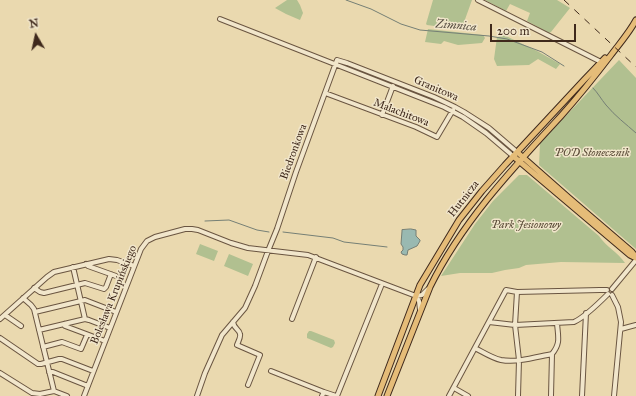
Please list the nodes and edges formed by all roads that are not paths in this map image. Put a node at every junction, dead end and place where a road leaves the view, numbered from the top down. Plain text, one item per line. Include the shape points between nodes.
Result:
1 (478, 0) edge
2 (220, 19) dead end
3 (636, 20) edge
4 (336, 62) junction
5 (604, 63) junction
6 (394, 82) junction
7 (393, 87) junction
8 (325, 93) junction
9 (455, 106) junction
10 (452, 111) junction
11 (382, 115) junction
12 (515, 154) junction
13 (521, 159) junction
14 (268, 251) junction
15 (316, 257) junction
16 (636, 258) edge
17 (86, 264) junction
18 (134, 266) junction
19 (73, 267) junction
20 (111, 274) junction
21 (116, 276) dead end
22 (77, 284) junction
23 (382, 284) junction
24 (430, 287) junction
25 (34, 288) junction
26 (517, 292) junction
27 (609, 293) junction
28 (416, 296) junction
29 (23, 298) junction
30 (82, 301) junction
31 (420, 310) junction
32 (34, 312) junction
33 (116, 312) junction
34 (586, 313) junction
35 (5, 315) junction
36 (85, 319) junction
37 (292, 319) dead end
38 (0, 320) edge
39 (233, 322) junction
40 (489, 322) junction
41 (557, 323) junction
42 (64, 324) junction
43 (515, 325) junction
44 (21, 326) dead end
45 (636, 326) edge
46 (110, 328) junction
47 (621, 329) junction
48 (39, 330) junction
49 (87, 335) junction
50 (0, 338) edge
51 (105, 341) junction
52 (43, 347) junction
53 (475, 348) junction
54 (552, 354) junction
55 (519, 360) junction
56 (47, 362) junction
57 (93, 371) junction
58 (271, 371) dead end
59 (49, 372) junction
60 (0, 373) edge
61 (248, 384) dead end
62 (88, 386) junction
63 (454, 388) junction
64 (54, 391) junction
65 (323, 394) edge
66 (67, 396) edge
67 (84, 396) edge
68 (197, 396) edge
69 (336, 396) edge
70 (378, 396) edge
71 (387, 396) edge
72 (449, 396) edge
73 (468, 396) edge
74 (518, 396) edge
75 (550, 396) edge
76 (582, 396) edge
77 (614, 396) edge

1 - 5 street
2 - 4 street, Granitowa
3 - 5 main road, Hutnicza
4 - 6 street, Granitowa via 347,63
4 - 7 street, Granitowa
4 - 8 street, Biedronkowa
5 - 12 main road, Hutnicza via 584,80
5 - 13 main road, Hutnicza
6 - 7 street
6 - 9 street, Granitowa
7 - 10 street, Granitowa
7 - 11 street
8 - 11 street, Malachitowa
8 - 14 street, Biedronkowa
9 - 10 street, Malachitowa
9 - 12 street, Granitowa via 488,128
10 - 11 street, Malachitowa via 437,137
10 - 12 street, Granitowa
12 - 13 main road
12 - 28 main road, Hutnicza via 459,220
13 - 16 main road
13 - 24 main road, Hutnicza via 473,217
14 - 15 street, Bolesława Krupińskiego
14 - 18 street, Bolesława Krupińskiego via 248,248 189,229 152,238 142,246
14 - 39 street, Biedronkowa via 245,308
15 - 23 street, Bolesława Krupińskiego
15 - 37 street
16 - 27 street via 612,289 614,291
17 - 18 street via 111,259
17 - 19 street
17 - 20 street
18 - 33 street, Bolesława Krupińskiego
19 - 22 street
19 - 25 street via 52,273
20 - 21 street
20 - 22 street via 104,289 87,283
22 - 25 street via 44,292
22 - 30 street
23 - 28 street, Bolesława Krupińskiego
23 - 69 street
24 - 28 street via 422,295
24 - 31 main road, Hutnicza
25 - 29 street
26 - 27 street via 600,290
26 - 40 street via 506,290
26 - 43 street
27 - 34 street
27 - 47 street via 620,313
28 - 31 street
28 - 70 main road, Hutnicza
29 - 32 street via 32,306
29 - 35 street
30 - 32 street
30 - 33 street
30 - 36 street
31 - 71 main road, Hutnicza
32 - 48 street
33 - 46 street, Bolesława Krupińskiego
34 - 41 street via 576,321
34 - 76 street
35 - 38 street
35 - 44 street
36 - 42 street
36 - 46 street
39 - 61 street via 233,326 241,335 237,345 260,355
39 - 68 street, Biedronkowa via 222,335
40 - 43 street
40 - 53 street
41 - 43 street
41 - 54 street via 558,343
42 - 48 street
42 - 49 street
43 - 55 street
45 - 47 street
46 - 51 street, Bolesława Krupińskiego
47 - 77 street
48 - 52 street
49 - 51 street
49 - 52 street via 81,349 62,342
50 - 56 street via 38,364
51 - 57 street, Bolesława Krupińskiego
52 - 56 street
53 - 55 street via 500,360
53 - 63 street
54 - 55 street
54 - 75 street
55 - 74 street
56 - 57 street via 61,359
56 - 59 street
57 - 62 street, Bolesława Krupińskiego
58 - 65 street
59 - 62 street
59 - 64 street
60 - 64 street via 28,392 40,394
62 - 67 street, Bolesława Krupińskiego
63 - 72 street
63 - 73 street
64 - 66 street
65 - 69 street

